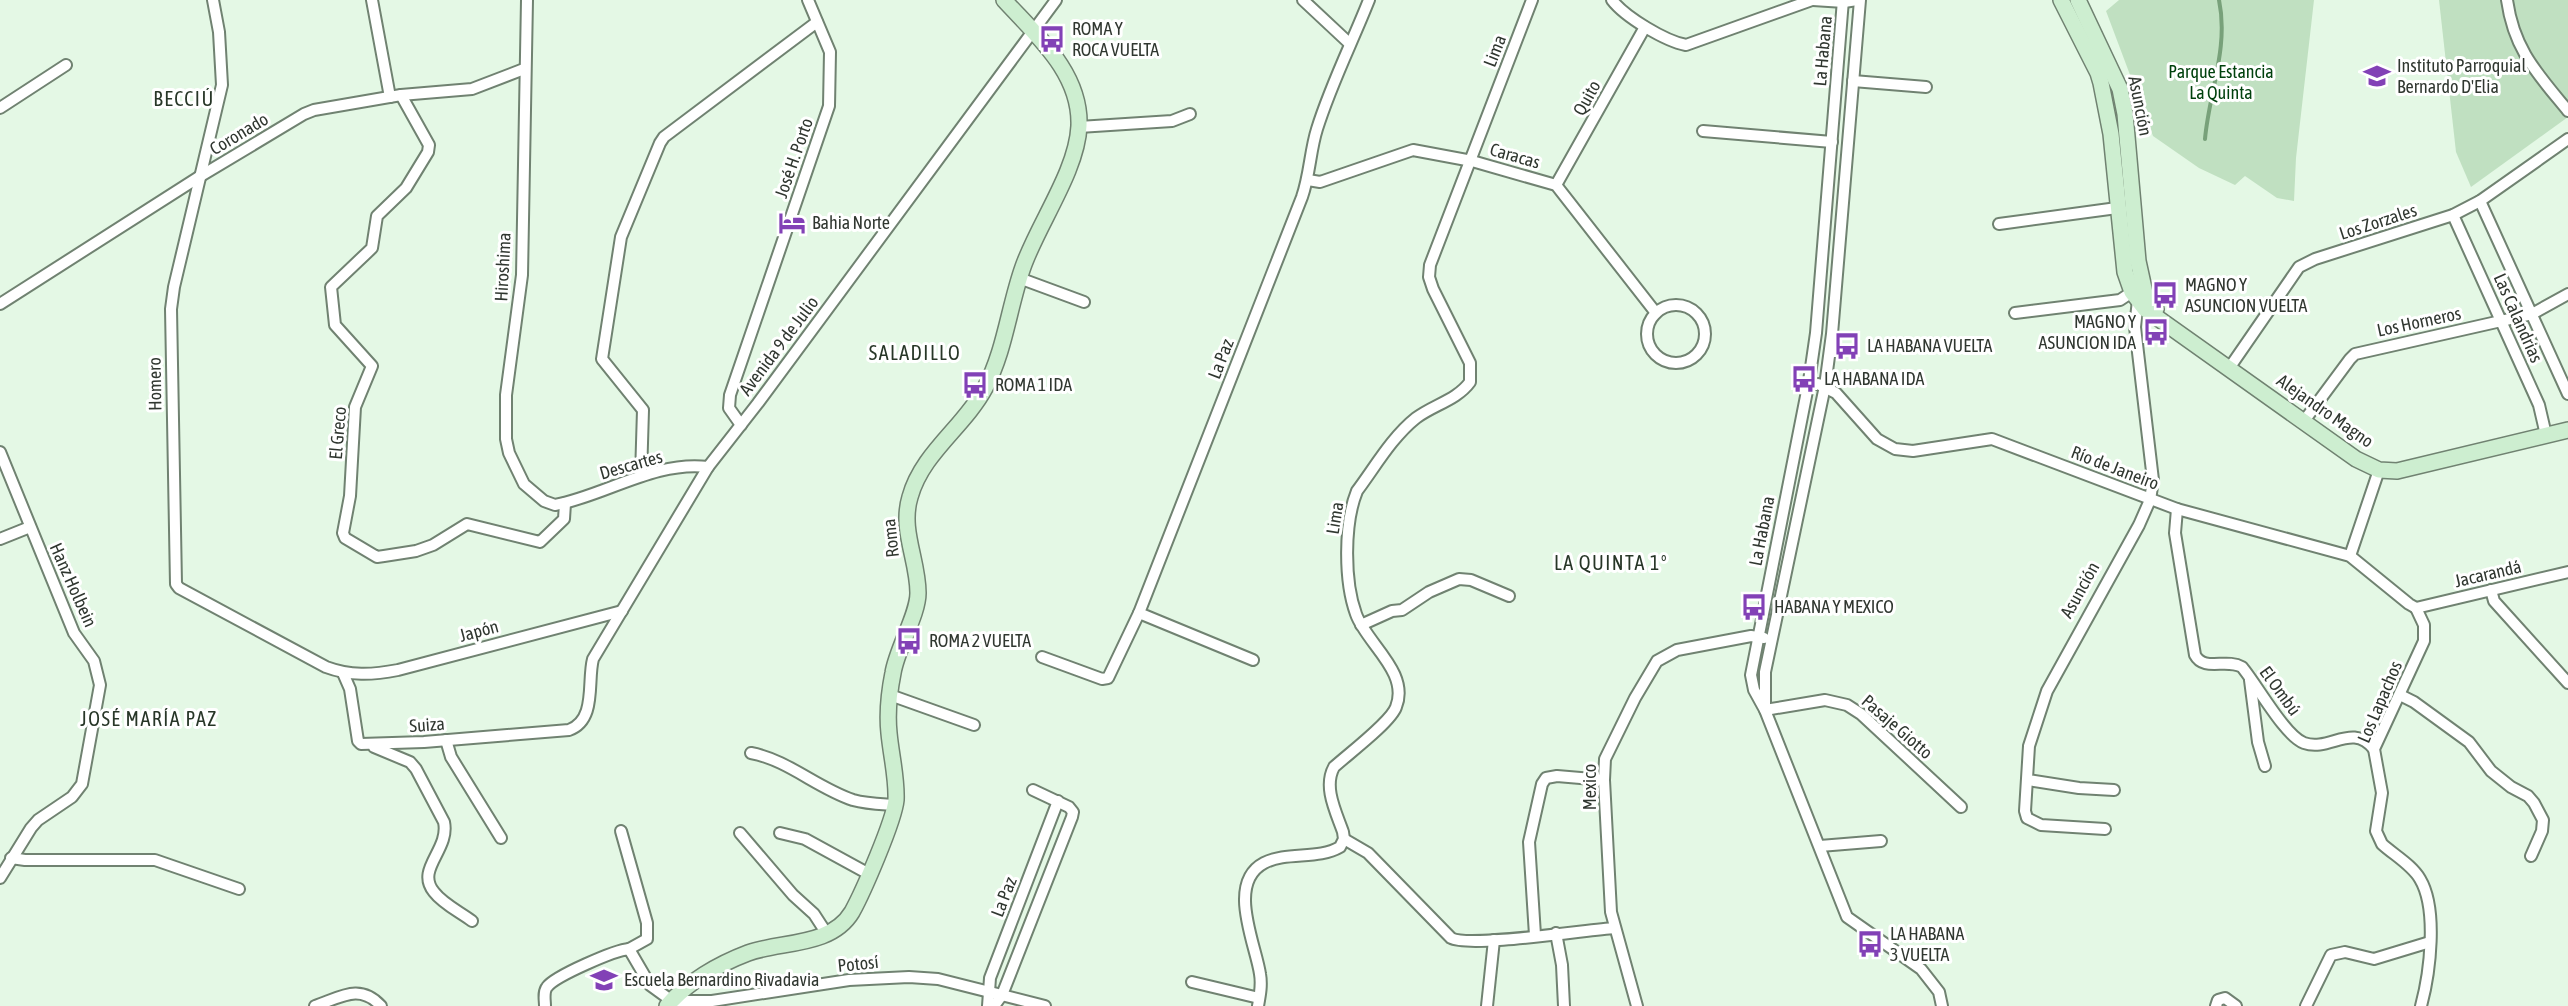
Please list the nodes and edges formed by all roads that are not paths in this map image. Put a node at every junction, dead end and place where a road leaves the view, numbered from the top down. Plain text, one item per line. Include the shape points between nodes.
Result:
1 (213, 0) edge
2 (372, 0) edge
3 (527, 0) edge
4 (808, 0) edge
5 (1004, 0) edge
6 (1056, 0) edge
7 (1303, 0) edge
8 (1369, 0) edge
9 (1532, 0) edge
10 (1612, 0) edge
11 (1812, 0) edge
12 (1858, 0) edge
13 (2061, 0) edge
14 (2507, 0) edge
15 (1844, 1) edge
16 (2077, 8) edge
17 (817, 22) junction
18 (1645, 27) junction
19 (1033, 32) junction
20 (1349, 43) junction
21 (66, 65) dead end
22 (524, 69) junction
23 (1853, 81) junction
24 (1926, 87) dead end
25 (396, 96) junction
26 (0, 108) edge
27 (2568, 111) edge
28 (1190, 114) dead end
29 (1079, 127) junction
30 (1704, 131) dead end
31 (2568, 139) edge
32 (1832, 142) junction
33 (1472, 160) junction
34 (199, 177) junction
35 (1308, 180) junction
36 (1556, 184) junction
37 (2480, 201) junction
38 (2117, 208) junction
39 (2453, 215) junction
40 (1999, 224) dead end
41 (1019, 278) junction
42 (2568, 294) edge
43 (2135, 296) junction
44 (1084, 302) dead end
45 (0, 304) edge
46 (2015, 312) dead end
47 (1656, 313) junction
48 (2532, 314) junction
49 (2502, 321) junction
50 (2179, 332) junction
51 (2230, 367) junction
52 (1809, 381) junction
53 (1825, 386) junction
54 (2568, 394) edge
55 (2304, 421) junction
56 (741, 425) junction
57 (2568, 430) edge
58 (2546, 435) junction
59 (1, 459) edge
60 (708, 467) junction
61 (2379, 470) junction
62 (641, 476) junction
63 (2150, 500) junction
64 (565, 503) junction
65 (2177, 509) junction
66 (30, 527) junction
67 (0, 539) edge
68 (2350, 556) junction
69 (2568, 572) edge
70 (2491, 590) junction
71 (1509, 596) dead end
72 (2416, 608) junction
73 (622, 611) junction
74 (1139, 613) junction
75 (1361, 625) junction
76 (1758, 636) junction
77 (1771, 640) junction
78 (1042, 657) dead end
79 (1252, 660) dead end
80 (343, 673) junction
81 (2250, 677) junction
82 (2568, 683) edge
83 (890, 695) junction
84 (2400, 695) junction
85 (1765, 710) junction
86 (975, 725) dead end
87 (569, 730) joint
88 (446, 740) junction
89 (368, 744) junction
90 (2374, 749) junction
91 (751, 753) dead end
92 (2265, 766) dead end
93 (1604, 780) junction
94 (2028, 780) junction
95 (1033, 790) dead end
96 (2114, 790) dead end
97 (1058, 801) junction
98 (895, 805) junction
99 (1961, 807) dead end
100 (2104, 829) dead end
101 (621, 831) dead end
102 (740, 833) dead end
103 (780, 833) dead end
104 (501, 838) dead end
105 (1344, 839) junction
106 (1881, 842) dead end
107 (1820, 846) junction
108 (2531, 856) dead end
109 (11, 858) junction
110 (869, 874) junction
111 (0, 878) edge
112 (239, 889) dead end
113 (472, 921) dead end
114 (1614, 928) junction
115 (1556, 933) junction
116 (827, 934) junction
117 (1536, 935) junction
118 (1494, 940) junction
119 (2430, 942) junction
120 (629, 949) junction
121 (1192, 982) dead end
122 (988, 991) junction
123 (1002, 994) junction
124 (1259, 1002) edge
125 (669, 1003) edge
126 (315, 1006) edge
127 (381, 1006) edge
128 (545, 1006) edge
129 (988, 1006) edge
130 (994, 1006) edge
131 (1045, 1006) edge
132 (1487, 1006) edge
133 (1564, 1006) edge
134 (1637, 1006) edge
135 (1942, 1006) edge
136 (2216, 1006) edge
137 (2236, 1006) edge
138 (2306, 1006) edge
139 (2421, 1006) edge

1 - 34 street, Homero via 222,85
2 - 25 street, El Greco
3 - 22 street, Hiroshima
4 - 17 street, José H. Porto
5 - 19 main road, Roma
6 - 19 street, Avenida 9 de Julio
7 - 20 street
8 - 20 street, La Paz
9 - 33 street, Lima
10 - 18 street
11 - 15 street
11 - 18 street via 1694,44 1679,44
12 - 15 street
12 - 23 street
13 - 16 main road, Asunción
14 - 27 street via 2521,49
15 - 32 street, La Habana
16 - 38 main road, Asunción via 2101,83
16 - 50 main road, Asunción via 2120,89 2138,261 2145,293
17 - 56 street, José H. Porto via 830,52 829,106 730,395 729,408
17 - 62 street via 664,137 621,237 602,354 605,365 643,410
18 - 36 street, Quito
19 - 29 main road, Roma via 1062,66 1072,86
19 - 56 street, Avenida 9 de Julio
20 - 35 street, La Paz via 1318,127
21 - 26 street
22 - 25 street, Coronado via 472,89
22 - 64 street, Hiroshima via 522,274 506,395 506,440 508,453 524,484 544,501
23 - 24 street
23 - 53 street
25 - 34 street, Coronado via 304,114
25 - 64 street, El Greco via 429,145 428,152 406,188 377,216 372,248 332,287 335,325 372,366 355,407 345,538 377,557 433,545 467,524 540,542 564,519
28 - 29 street via 1172,122
29 - 41 main road, Roma via 1072,158
30 - 32 street
31 - 37 street, Los Zorzales
32 - 52 street, La Habana
33 - 35 street, Caracas via 1413,150 1320,182
33 - 36 street, Caracas
33 - 75 street, Lima via 1430,265 1439,304 1470,363 1470,382 1416,418 1357,491 1347,558 1353,603
34 - 45 street, Coronado
34 - 80 street, Homero via 171,309 176,584
35 - 74 street, La Paz
36 - 47 street, Caracas
37 - 39 street, Los Zorzales
37 - 48 street, Las Calandrias
38 - 40 street
38 - 43 main road, Asunción via 2125,272
39 - 49 street, Las Calandrias
39 - 51 street, Los Zorzales via 2299,267
41 - 44 street
41 - 83 main road, Roma via 985,388 933,454 909,500 907,533 918,594 897,654
42 - 48 street, Los Horneros
43 - 46 street
43 - 50 main road via 2145,309
43 - 63 street, Asunción via 2135,327 2153,480
47 - 47 street via 1647,330 1650,348 1656,356 1682,364 1699,354 1704,345 1705,326 1693,310 1674,305
48 - 49 street, Los Horneros
48 - 54 street, Las Calandrias
49 - 55 street, Los Horneros via 2355,354
49 - 58 street, Las Calandrias via 2539,405
50 - 51 main road, Alejandro Magno
51 - 55 main road, Alejandro Magno
52 - 53 street, Río de Janeiro
52 - 76 street, La Habana
53 - 63 street, Río de Janeiro via 1877,439 1895,449 1913,451 1992,439
53 - 77 street
55 - 61 main road, Alejandro Magno via 2356,459
56 - 60 street, Avenida 9 de Julio
57 - 58 main road, Alejandro Magno
58 - 61 main road, Alejandro Magno via 2397,471
59 - 66 street, Hanz Holbein
60 - 62 street, Descartes via 695,465
60 - 73 street, Avenida 9 de Julio
61 - 68 street
62 - 64 street, Descartes
63 - 65 street, Río de Janeiro
63 - 94 street, Asunción via 2052,681 2029,746
65 - 68 street, Río de Janeiro
65 - 81 street, El Ombú via 2175,533 2198,662 2236,664
66 - 67 street
66 - 109 street, Hanz Holbein via 74,633 94,661 100,685 82,784 72,797 38,820
68 - 72 street, Río de Janeiro
69 - 70 street, Jacarandá
70 - 72 street, Jacarandá
70 - 82 street via 2499,606
71 - 75 street via 1459,579 1402,610
72 - 84 street, Los Lapachos via 2424,626 2424,641
73 - 80 street, Japón via 398,670 366,675
73 - 87 street, Avenida 9 de Julio via 592,659 586,713 581,723
74 - 78 street, La Paz via 1108,678
74 - 79 street
75 - 105 street, Lima via 1389,664 1396,679 1398,702 1389,717 1329,776 1329,789
76 - 77 street, Mexico
76 - 85 street, La Habana via 1751,675
76 - 93 street, Mexico via 1677,650 1657,662 1612,743 1605,759
77 - 85 street via 1765,672
80 - 89 street via 350,689 358,741
81 - 90 street, El Ombú via 2297,739 2313,745 2353,737 2367,741
81 - 92 street
83 - 86 street
83 - 98 main road, Roma via 888,721
84 - 90 street, Los Lapachos
84 - 108 street via 2469,742 2500,779 2534,802 2543,820
85 - 99 street, Pasaje Giotto via 1826,700 1846,705 1861,714
85 - 107 street, La Habana
87 - 88 street, Suiza
88 - 89 street, Suiza
88 - 104 street via 452,757
89 - 113 street via 410,762 416,769 446,832 429,869 429,885
90 - 119 street, Los Lapachos via 2382,793 2378,838 2420,879 2430,918
91 - 98 street via 767,756 851,799
93 - 114 street, Mexico
93 - 117 street via 1557,776 1546,778 1542,784 1529,842
94 - 96 street
94 - 100 street, Asunción via 2025,811 2033,822
95 - 97 street
97 - 122 street, La Paz
97 - 123 street via 1069,807 1072,817
98 - 110 main road, Roma
101 - 120 street via 647,923 647,939
102 - 116 street via 814,914
103 - 110 street via 805,839
105 - 118 street via 1368,853 1451,938 1465,942
105 - 124 street via 1334,850 1265,862 1253,875 1246,894 1245,914 1260,975
106 - 107 street
107 - 135 street, La Habana via 1847,917 1921,969 1939,992
109 - 111 street, Hanz Holbein
109 - 112 street via 155,860
110 - 116 main road, Roma via 851,913
114 - 115 street
114 - 134 street, Mexico
115 - 117 street
115 - 133 street
116 - 125 main road, Roma via 748,953 699,978
117 - 118 street
118 - 132 street
119 - 138 street via 2374,959 2345,952 2331,955
119 - 139 street, Los Lapachos via 2428,979
120 - 125 street via 650,985
120 - 128 street via 603,956 549,985
121 - 124 street
122 - 123 street, Potosí
122 - 125 street, Potosí via 938,979 894,977
122 - 129 street, La Paz
123 - 130 street
123 - 131 street, Potosí
126 - 127 street via 362,992
136 - 137 street via 2218,1000 2225,998

